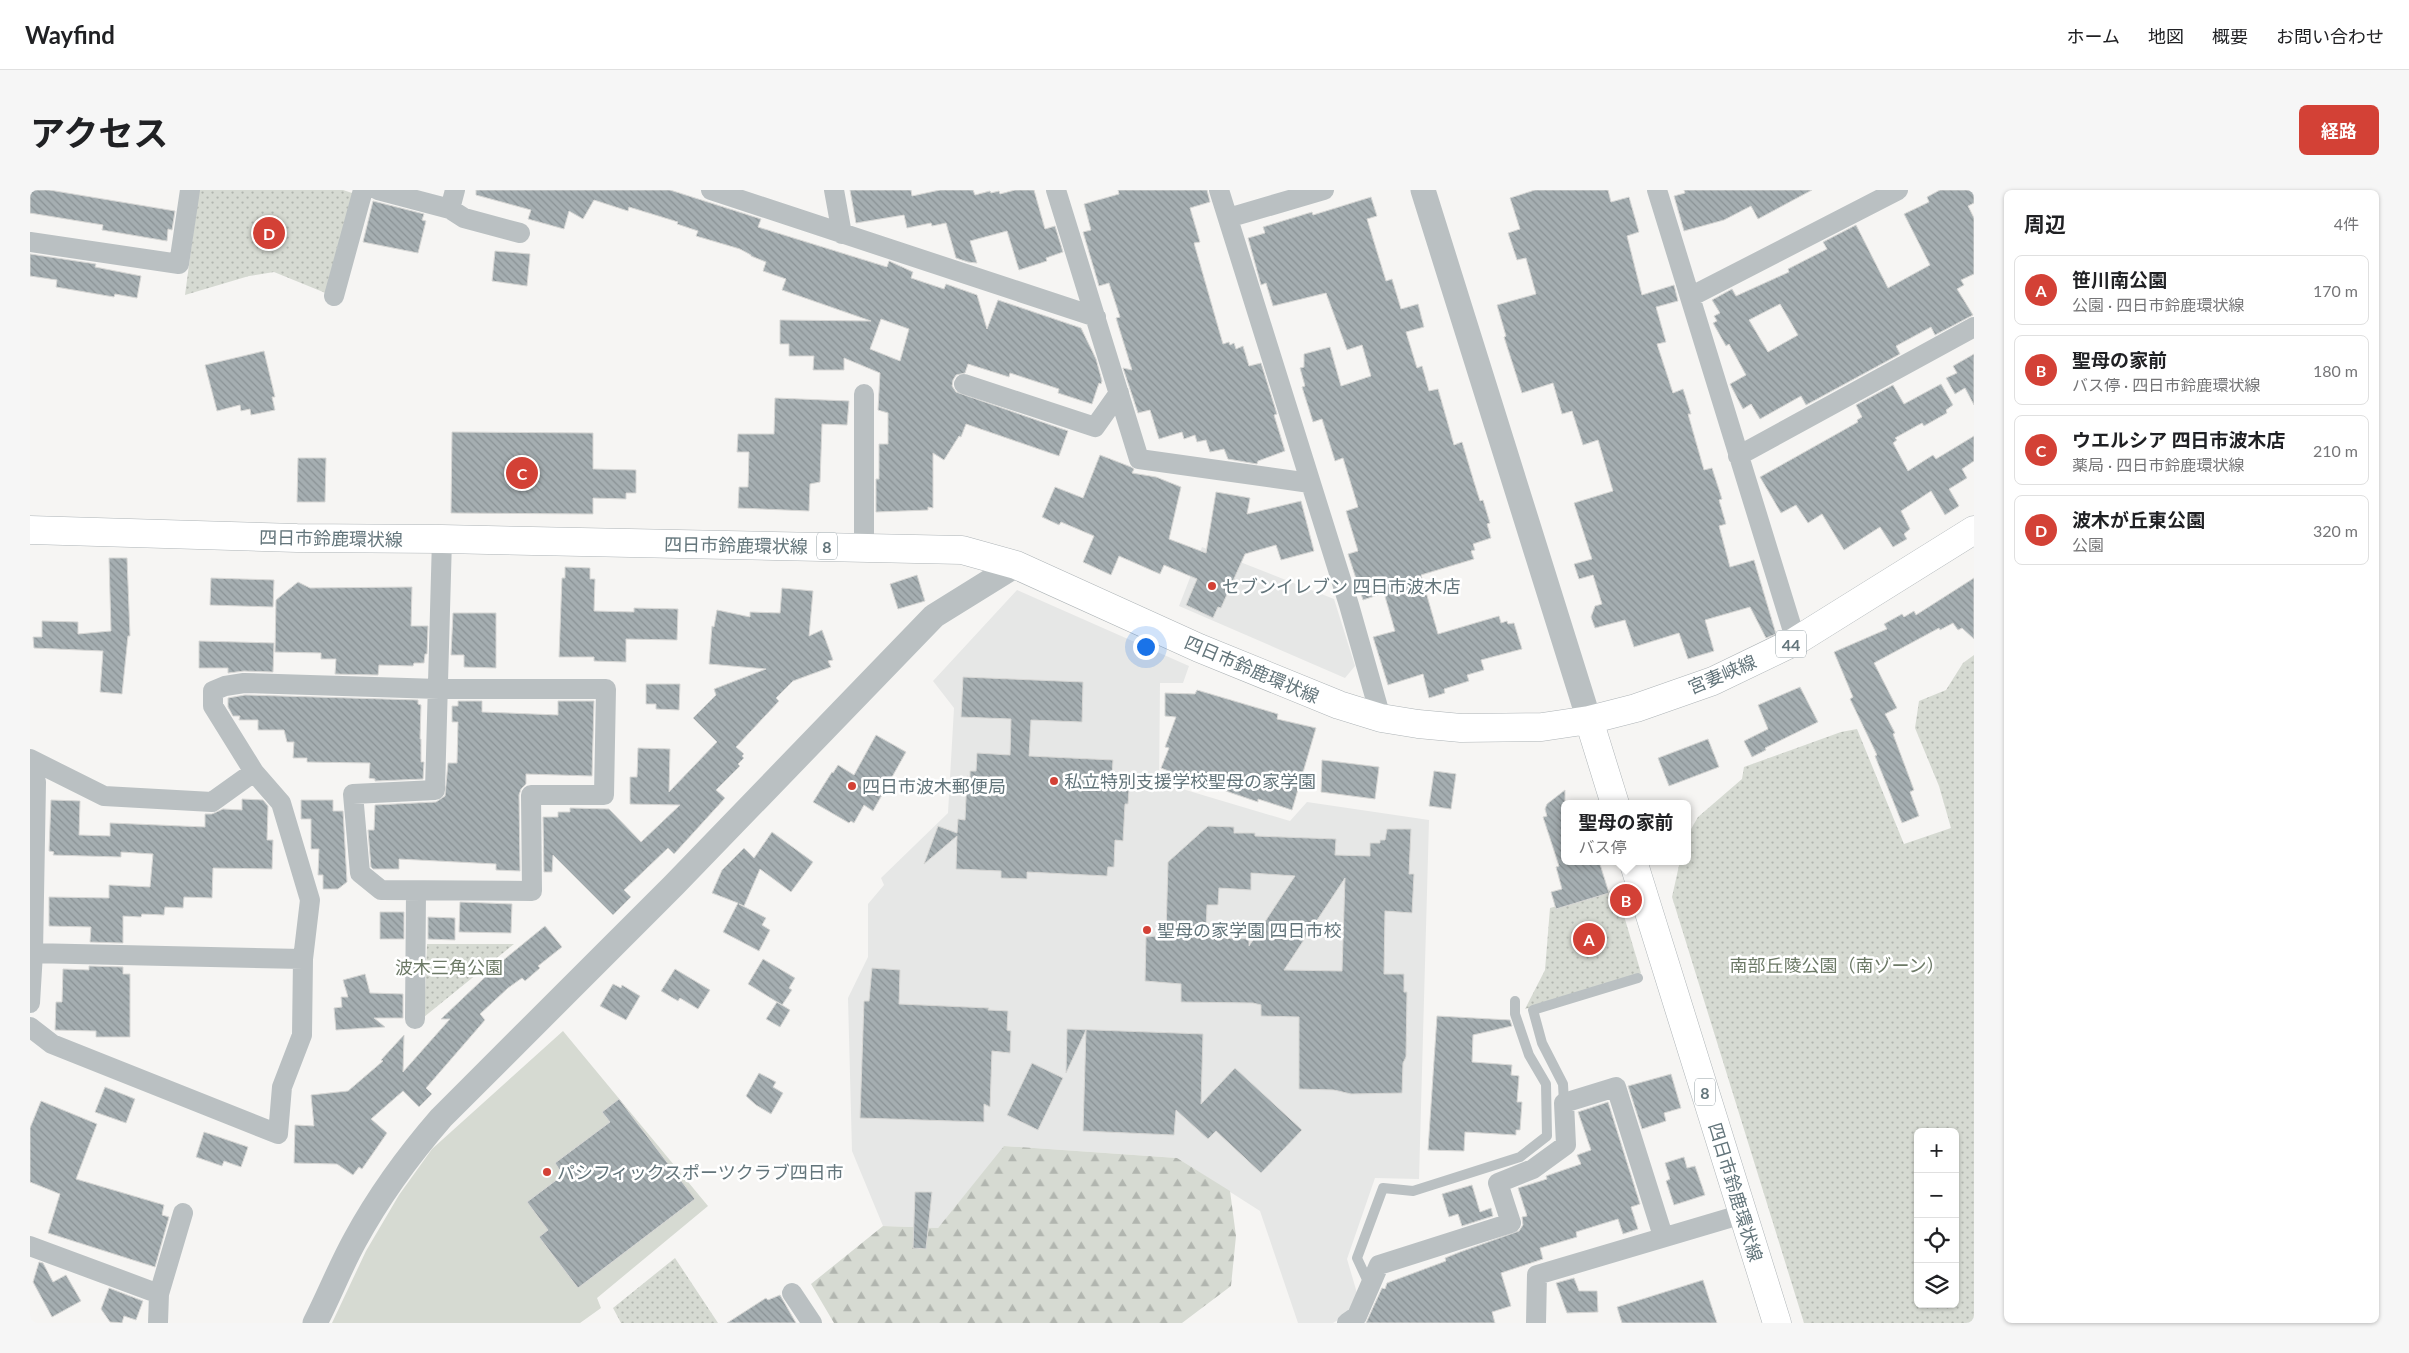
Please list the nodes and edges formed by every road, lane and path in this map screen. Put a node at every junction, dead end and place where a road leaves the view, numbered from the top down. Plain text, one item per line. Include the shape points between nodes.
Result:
1 (190, 190) edge
2 (363, 190) edge
3 (378, 190) edge
4 (455, 190) edge
5 (711, 190) edge
6 (834, 190) edge
7 (1056, 190) edge
8 (1220, 190) edge
9 (1324, 190) edge
10 (1423, 190) edge
11 (1657, 190) edge
12 (1898, 190) edge
13 (450, 209) junction
14 (1228, 218) junction
15 (520, 233) dead end
16 (842, 234) junction
17 (30, 242) edge
18 (334, 296) dead end
19 (1690, 297) junction
20 (1096, 317) junction
21 (1974, 327) edge
22 (964, 384) dead end
23 (1119, 393) junction
24 (864, 394) dead end
25 (1738, 456) junction
26 (1310, 483) junction
27 (30, 530) edge
28 (1974, 530) edge
29 (442, 539) junction
30 (864, 546) junction
31 (1016, 565) junction
32 (1796, 641) junction
33 (439, 689) junction
34 (1381, 718) junction
35 (1589, 720) junction
36 (30, 759) edge
37 (30, 768) edge
38 (254, 772) junction
39 (1614, 800) edge
40 (33, 815) edge
41 (1634, 865) edge
42 (416, 891) junction
43 (32, 953) edge
44 (303, 960) junction
45 (1638, 978) dead end
46 (1515, 1001) dead end
47 (30, 1003) edge
48 (415, 1019) dead end
49 (30, 1027) edge
50 (1564, 1103) junction
51 (183, 1213) dead end
52 (1742, 1214) junction
53 (1663, 1236) junction
54 (30, 1246) edge
55 (1370, 1286) junction
56 (792, 1293) dead end
57 (159, 1294) junction
58 (1532, 1321) edge
59 (158, 1323) edge
60 (315, 1323) edge
61 (812, 1323) edge
62 (1347, 1323) edge
63 (1777, 1323) edge

1 - 17 street via 179,264
2 - 18 street
3 - 13 street
4 - 13 street
5 - 16 street
6 - 16 street
7 - 20 street
8 - 14 street
9 - 14 street
10 - 35 street
11 - 19 street
12 - 19 street
13 - 15 street via 464,218
14 - 26 street
16 - 20 street
19 - 25 street
20 - 23 street
21 - 25 street
22 - 23 street via 1095,428
23 - 26 street via 1139,459
24 - 30 street
25 - 32 street
26 - 34 street
27 - 29 main road, 四日市鈴鹿環状線 / 8
28 - 32 main road, 宮妻峡線 / 44
29 - 30 main road, 四日市鈴鹿環状線 / 8
29 - 33 street
30 - 31 main road, 四日市鈴鹿環状線 / 8 via 962,550
31 - 34 main road, 四日市鈴鹿環状線 / 8 via 1199,648 1339,705
31 - 60 street via 934,616 674,885 441,1118 412,1152 378,1201 354,1241
32 - 35 main road, 宮妻峡線 / 44 via 1713,681 1636,708
33 - 38 street via 244,683 213,691 213,706
33 - 42 street via 435,790 353,794 360,873 381,890
33 - 42 street via 606,689 604,795 531,795 532,891
34 - 35 main road, 四日市鈴鹿環状線 / 8 via 1461,728 1542,727
35 - 39 main road
36 - 38 street via 104,796 212,802
37 - 40 street via 36,782
38 - 44 street via 281,802 310,900
40 - 43 street
41 - 52 main road, 四日市鈴鹿環状線 / 8
42 - 48 street
43 - 44 street
43 - 47 street
44 - 49 street via 302,1035 282,1087 278,1134 52,1044
45 - 50 lane via 1533,1010 1542,1044 1563,1084
46 - 55 lane via 1515,1014 1529,1055 1546,1084 1547,1136 1520,1157 1413,1191 1383,1188 1358,1258
50 - 53 street via 1616,1087
50 - 55 street via 1566,1146 1533,1169 1498,1183 1511,1223 1379,1265
51 - 57 street
52 - 53 street
52 - 63 main road, 四日市鈴鹿環状線 / 8
53 - 58 street via 1537,1275
54 - 57 street
55 - 62 street via 1358,1316
56 - 61 street
57 - 59 street

